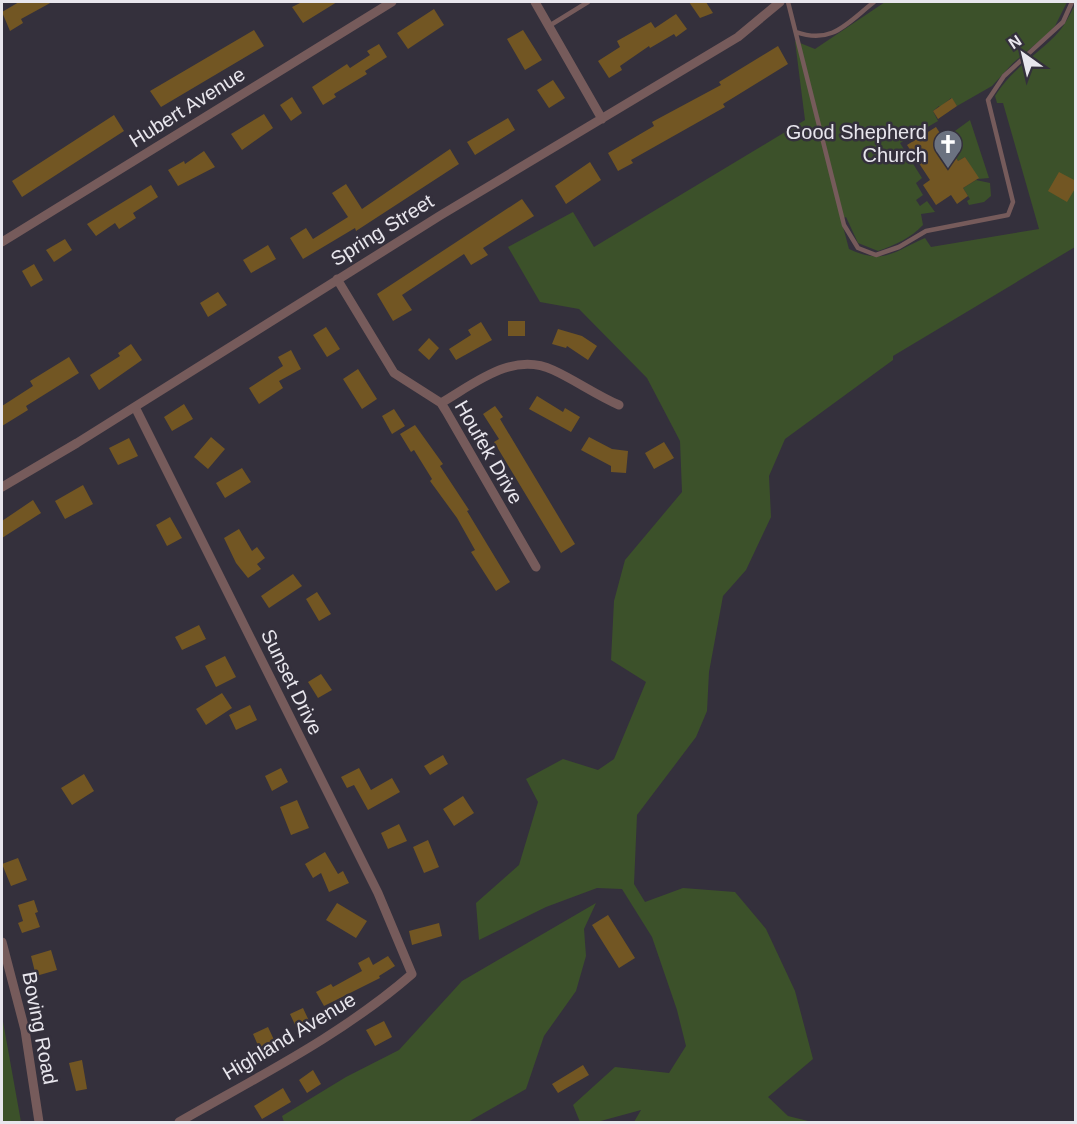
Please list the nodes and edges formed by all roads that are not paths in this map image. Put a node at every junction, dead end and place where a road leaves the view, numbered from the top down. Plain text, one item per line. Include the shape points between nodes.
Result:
1 (392, 2) edge
2 (535, 2) edge
3 (588, 2) edge
4 (780, 2) edge
5 (788, 2) edge
6 (874, 2) edge
7 (1072, 2) edge
8 (549, 26) junction
9 (796, 32) junction
10 (602, 119) junction
11 (2, 242) edge
12 (337, 279) junction
13 (441, 403) junction
14 (619, 405) dead end
15 (135, 407) junction
16 (2, 488) edge
17 (536, 567) dead end
18 (2, 942) edge
19 (412, 974) joint
20 (39, 1122) edge
21 (180, 1122) edge

1 - 11 street, Hubert Avenue
2 - 8 street
3 - 8 lane
4 - 10 street, Spring Street via 738,37
5 - 9 lane
6 - 9 lane via 832,34 812,38
7 - 9 lane via 1064,22 1004,76 988,100 1013,202 1008,215 926,231 876,255 858,248 844,225
8 - 10 street
10 - 12 street, Spring Street
12 - 13 street, Houfek Drive via 394,373
12 - 15 street, Spring Street
13 - 14 street via 500,370 527,364 553,370
13 - 17 street, Houfek Drive
15 - 16 street, Spring Street
15 - 19 street, Sunset Drive via 378,893
18 - 20 street, Boving Road via 25,1030
19 - 21 street, Highland Avenue via 342,1026

